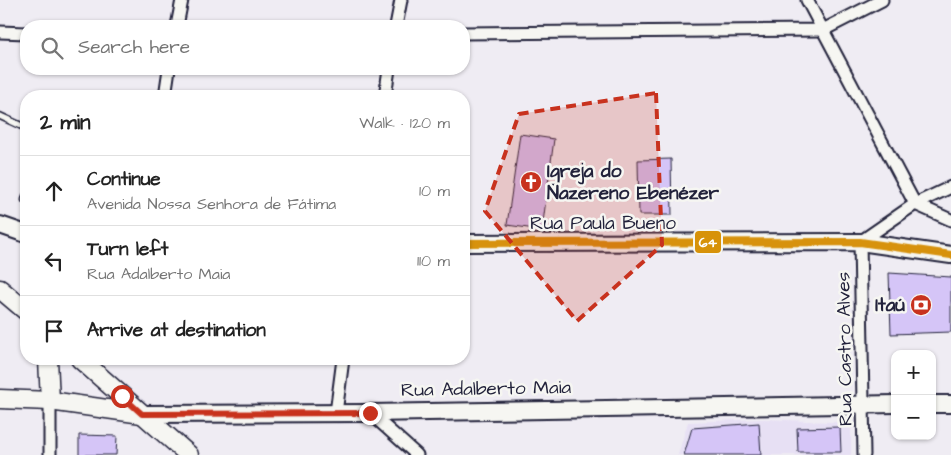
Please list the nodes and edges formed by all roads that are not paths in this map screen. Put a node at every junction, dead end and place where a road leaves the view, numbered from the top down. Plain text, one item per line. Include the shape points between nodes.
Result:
1 (182, 0) edge
2 (401, 0) edge
3 (807, 0) edge
4 (882, 0) edge
5 (178, 20) edge
6 (397, 20) edge
7 (823, 30) junction
8 (0, 32) edge
9 (20, 33) edge
10 (470, 33) edge
11 (168, 75) edge
12 (388, 75) edge
13 (166, 90) edge
14 (386, 90) edge
15 (0, 116) edge
16 (20, 125) edge
17 (951, 187) edge
18 (915, 204) junction
19 (951, 220) edge
20 (0, 225) edge
21 (20, 232) edge
22 (860, 242) junction
23 (470, 243) edge
24 (951, 255) edge
25 (0, 289) edge
26 (20, 306) edge
27 (48, 365) edge
28 (87, 365) edge
29 (343, 365) edge
30 (0, 399) edge
31 (50, 401) junction
32 (863, 404) junction
33 (891, 404) edge
34 (936, 404) edge
35 (951, 404) edge
36 (336, 413) junction
37 (370, 413) junction
38 (142, 414) junction
39 (50, 455) edge
40 (189, 455) edge
41 (417, 455) edge
42 (864, 455) edge

1 - 5 street
2 - 6 street
3 - 7 street
4 - 7 street
7 - 10 street
7 - 18 street
8 - 9 street
11 - 13 street
12 - 14 street
15 - 16 lane
17 - 18 street
18 - 19 street
18 - 22 street
20 - 21 main road
22 - 23 main road, Rua Paula Bueno
22 - 24 main road, Rua Paula Bueno
22 - 32 street, Rua Castro Alves
25 - 26 main road
27 - 31 main road
28 - 38 main road
29 - 36 street
30 - 31 main road, Rua Adalberto Maia
31 - 38 main road, Rua Adalberto Maia
31 - 39 street
32 - 33 main road, Rua Adalberto Maia
32 - 37 main road, Rua Adalberto Maia
32 - 42 street, Rua Castro Alves
34 - 35 main road
36 - 37 main road, Rua Adalberto Maia
36 - 38 main road, Rua Adalberto Maia
37 - 41 street
38 - 40 main road

